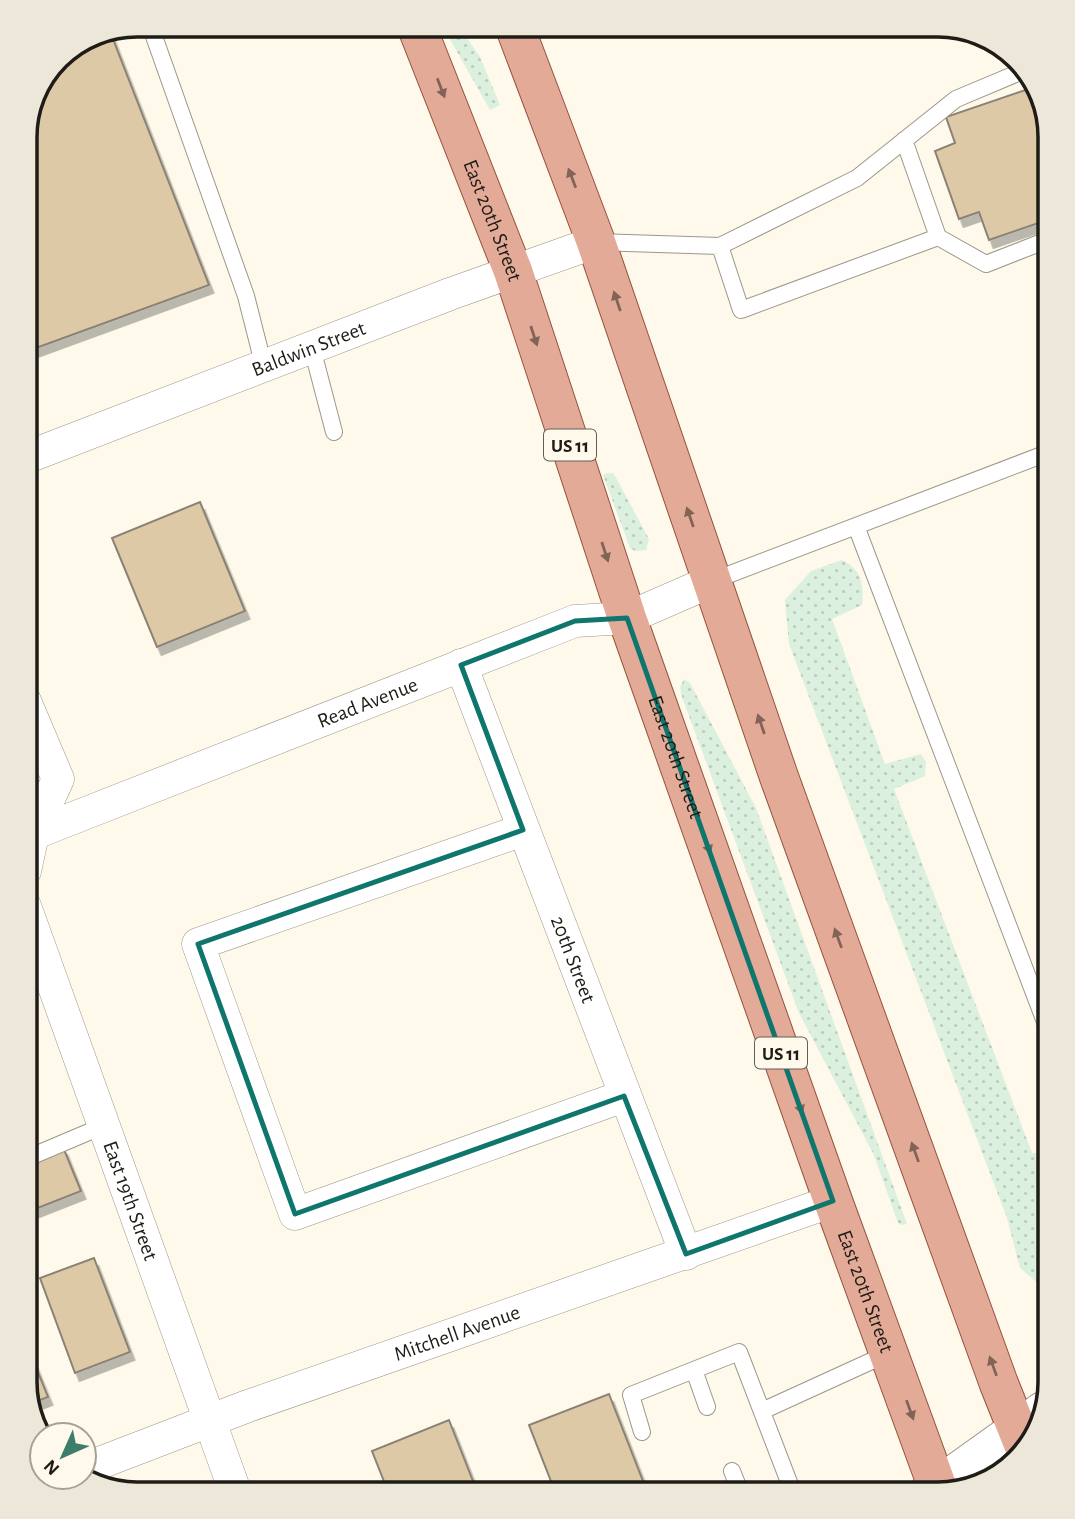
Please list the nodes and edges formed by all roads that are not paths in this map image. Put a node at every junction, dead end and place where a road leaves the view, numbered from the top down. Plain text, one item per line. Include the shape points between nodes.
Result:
1 (155, 37) edge
2 (421, 37) edge
3 (519, 37) edge
4 (1015, 74) edge
5 (904, 140) junction
6 (938, 237) junction
7 (596, 242) junction
8 (1038, 244) edge
9 (720, 246) junction
10 (513, 271) junction
11 (312, 348) junction
12 (264, 367) junction
13 (334, 432) dead end
14 (37, 453) edge
15 (1038, 457) edge
16 (856, 526) junction
17 (712, 581) junction
18 (627, 618) junction
19 (461, 665) junction
20 (37, 729) edge
21 (37, 820) edge
22 (523, 830) junction
23 (37, 833) edge
24 (37, 940) edge
25 (1038, 1001) edge
26 (624, 1096) junction
27 (103, 1126) junction
28 (37, 1154) edge
29 (833, 1201) junction
30 (686, 1254) junction
31 (889, 1353) junction
32 (694, 1370) junction
33 (707, 1407) dead end
34 (762, 1411) junction
35 (209, 1420) junction
36 (1027, 1428) edge
37 (642, 1432) dead end
38 (1025, 1432) edge
39 (98, 1464) edge
40 (732, 1471) dead end
41 (952, 1481) edge
42 (232, 1482) edge
43 (736, 1482) edge
44 (789, 1482) edge
45 (932, 1482) edge

1 - 12 lane via 246,296
2 -> 10 main road, East 20th Street / US 11
7 -> 3 main road
4 - 5 lane via 956,99
5 - 6 lane
5 - 9 lane via 857,178
6 - 8 lane via 986,264
6 - 9 lane via 741,310
7 - 9 lane
7 - 10 street, Baldwin Street
17 -> 7 main road
10 - 11 street, Baldwin Street
10 -> 18 main road, East 20th Street / US 11
11 - 12 street, Baldwin Street
11 - 13 lane
12 - 14 street, Baldwin Street
15 - 16 lane
16 - 17 lane
16 - 25 lane
17 - 18 street, Read Avenue
36 -> 17 main road via 784,790
18 - 19 street, Read Avenue via 575,621
18 -> 29 main road, East 20th Street / US 11
19 - 22 street, 20th Street
19 - 23 street, Read Avenue
20 - 21 street via 58,779
22 - 26 street, 20th Street
22 - 26 street via 198,944 295,1214
24 - 27 street, East 19th Street
26 - 30 street, 20th Street
27 - 28 lane
27 - 35 street, East 19th Street
29 - 30 street, Mitchell Avenue
29 - 31 main road, East 20th Street / US 11
30 - 35 street, Mitchell Avenue
31 - 34 lane
31 -> 45 main road, East 20th Street / US 11
32 - 33 lane
32 - 34 lane via 739,1352
32 - 37 lane via 631,1395
34 - 44 lane
35 - 39 street, Mitchell Avenue
35 - 42 street, East 19th Street
38 - 41 main road
40 - 43 lane

